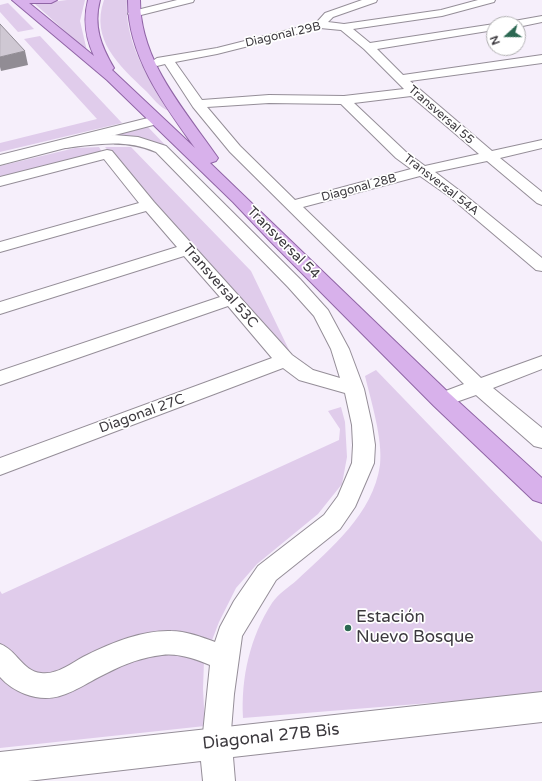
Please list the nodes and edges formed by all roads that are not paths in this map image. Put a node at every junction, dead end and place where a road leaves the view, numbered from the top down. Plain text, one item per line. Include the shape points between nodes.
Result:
1 (18, 0) edge
2 (26, 0) edge
3 (51, 0) edge
4 (94, 0) edge
5 (189, 0) edge
6 (372, 0) edge
7 (490, 0) edge
8 (133, 7) edge
9 (542, 19) edge
10 (526, 22) edge
11 (320, 25) junction
12 (344, 27) junction
13 (486, 28) edge
14 (368, 47) junction
15 (542, 59) edge
16 (168, 60) junction
17 (148, 64) junction
18 (112, 77) junction
19 (400, 79) junction
20 (414, 92) junction
21 (344, 100) junction
22 (198, 104) junction
23 (156, 120) junction
24 (542, 144) edge
25 (62, 145) junction
26 (488, 156) junction
27 (0, 160) edge
28 (422, 172) junction
29 (0, 182) edge
30 (239, 198) junction
31 (542, 200) edge
32 (149, 205) junction
33 (293, 205) junction
34 (0, 247) edge
35 (188, 249) junction
36 (542, 266) edge
37 (231, 300) junction
38 (0, 308) edge
39 (285, 360) junction
40 (542, 362) edge
41 (0, 378) edge
42 (478, 386) junction
43 (354, 389) junction
44 (442, 400) junction
45 (542, 440) edge
46 (0, 467) edge
47 (542, 493) edge
48 (0, 656) edge
49 (225, 658) junction
50 (542, 707) edge
51 (216, 743) junction
52 (0, 768) edge
53 (220, 781) edge

1 - 18 main road, Transversal 54
2 - 3 main road
4 - 18 main road via 90,17 92,40
5 - 8 street
6 - 11 street via 329,15
7 - 12 street, Diagonal 29B via 442,13
8 - 17 main road via 139,44
9 - 10 street
11 - 12 street, Diagonal 29B
11 - 16 street, Diagonal 29B
12 - 14 street, Transversal 55
13 - 14 street
14 - 19 street, Transversal 55
15 - 19 street
16 - 17 street, Diagonal 29B
16 - 22 street
17 - 30 main road via 195,138
18 - 23 main road, Transversal 54
19 - 20 street, Transversal 55
20 - 21 street
20 - 26 street, Transversal 55
21 - 22 street via 269,99
21 - 28 street, Transversal 54A
22 - 33 street via 235,149
23 - 25 street
23 - 30 main road, Transversal 54
24 - 26 street, Diagonal 28B
25 - 27 street
25 - 43 street via 126,139 150,143 161,149 322,314 340,349
26 - 28 street, Diagonal 28B
26 - 31 street, Transversal 55
28 - 33 street, Diagonal 28B
28 - 36 street, Transversal 54A via 455,194
29 - 32 street, Transversal 53C via 107,154
30 - 44 main road, Transversal 54
32 - 34 street
32 - 35 street, Transversal 53C
33 - 42 street
35 - 37 street, Transversal 53C
35 - 38 street
37 - 39 street, Transversal 53C
37 - 41 street
39 - 43 street, Transversal 53C via 306,375
39 - 46 street, Diagonal 27C
40 - 42 street
42 - 44 street
42 - 45 street
43 - 49 street via 362,424 363,463 347,501 332,522 267,573 229,635
44 - 47 main road, Transversal 54
48 - 49 street via 7,668 23,681 44,687 60,683 120,655 162,643 179,643
49 - 51 street
50 - 51 street, Diagonal 27B Bis
51 - 52 street, Diagonal 27B Bis
51 - 53 street

